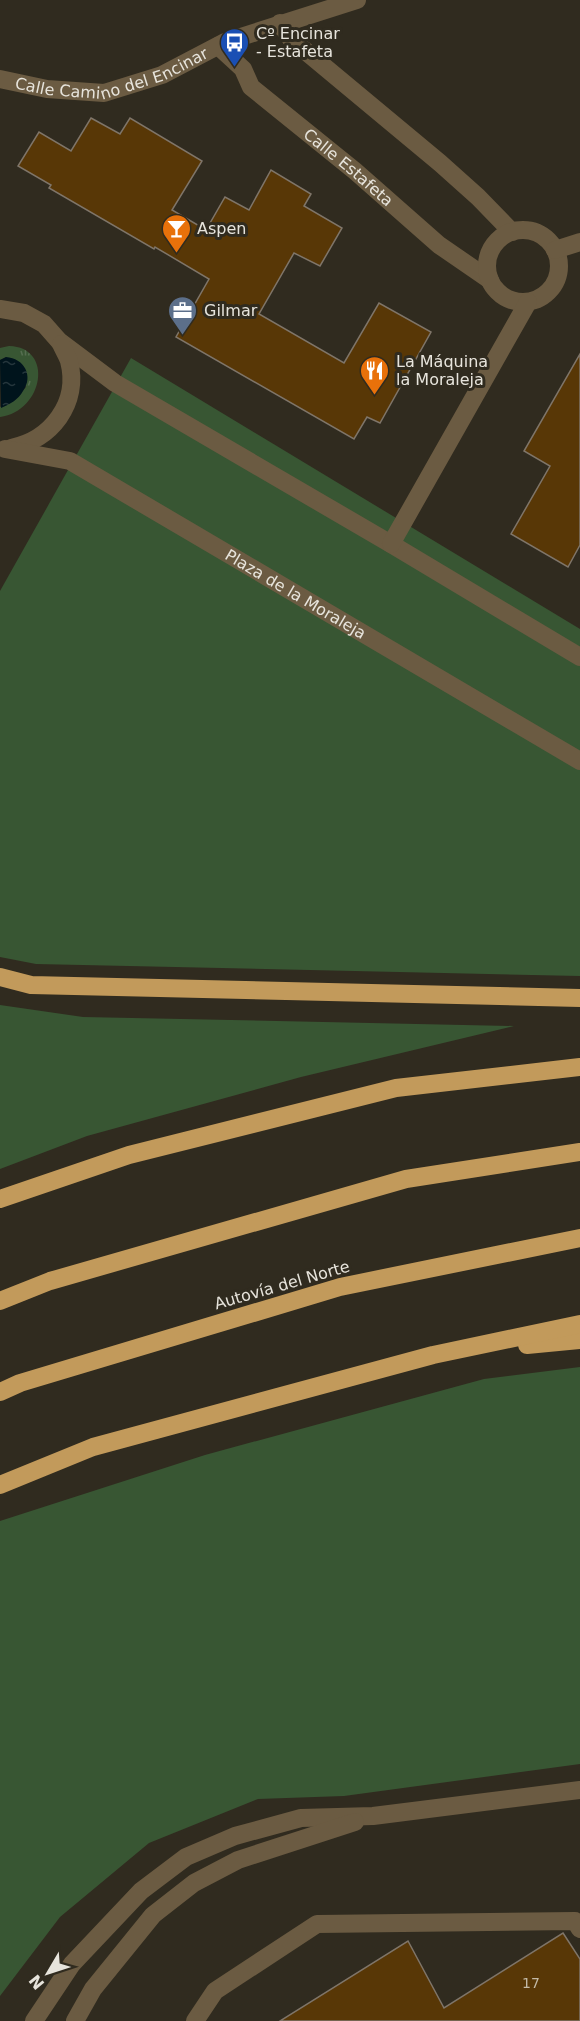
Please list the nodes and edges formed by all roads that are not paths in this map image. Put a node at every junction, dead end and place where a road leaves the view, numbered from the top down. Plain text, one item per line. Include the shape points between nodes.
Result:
1 (357, 0) edge
2 (280, 23) junction
3 (218, 46) junction
4 (0, 79) edge
5 (512, 232) junction
6 (580, 242) edge
7 (555, 250) junction
8 (490, 280) junction
9 (528, 302) junction
10 (1, 309) edge
11 (59, 341) junction
12 (3, 449) edge
13 (391, 544) junction
14 (580, 657) edge
15 (580, 761) edge
16 (0, 977) edge
17 (580, 998) edge
18 (580, 1067) edge
19 (580, 1152) edge
20 (0, 1199) edge
21 (580, 1238) edge
22 (0, 1300) edge
23 (580, 1324) edge
24 (580, 1340) edge
25 (433, 1355) junction
26 (0, 1392) edge
27 (0, 1485) edge
28 (580, 1790) edge
29 (374, 1816) junction
30 (580, 1929) edge
31 (34, 2021) edge
32 (75, 2021) edge
33 (195, 2021) edge

1 - 2 street, Calle Camino del Encinar
2 - 3 street, Calle Camino del Encinar
2 - 5 street via 291,39 440,163
3 - 4 street, Calle Camino del Encinar via 162,75 104,93 47,89
3 - 8 street, Calle Estafeta via 243,69 251,87 356,171 439,245
5 - 7 street via 542,235
5 - 8 street via 493,246 488,257
6 - 7 street
7 - 9 street via 560,269 558,279 546,294
8 - 9 street via 510,299
9 - 13 street
10 - 11 street, Plaza de la Moraleja via 24,313 44,324
11 - 12 street, Plaza de la Moraleja via 68,360 71,380 63,411 44,435 25,445
11 - 13 street, Plaza de la Moraleja via 115,383
12 - 15 street, Plaza de la Moraleja via 70,461
13 - 14 street, Plaza de la Moraleja
16 - 17 highway via 31,985
18 - 20 highway via 396,1088 129,1155
19 - 22 highway via 406,1179 50,1281
21 - 26 highway, Autovía del Norte via 340,1287
23 - 25 highway
24 - 25 highway
25 - 27 highway via 93,1447
28 - 29 street
29 - 31 street via 301,1818 235,1836 186,1857 141,1891 72,1964
29 - 32 street via 238,1860 195,1883 153,1915 93,1989
30 - 33 street via 575,1921 317,1924 215,1991

